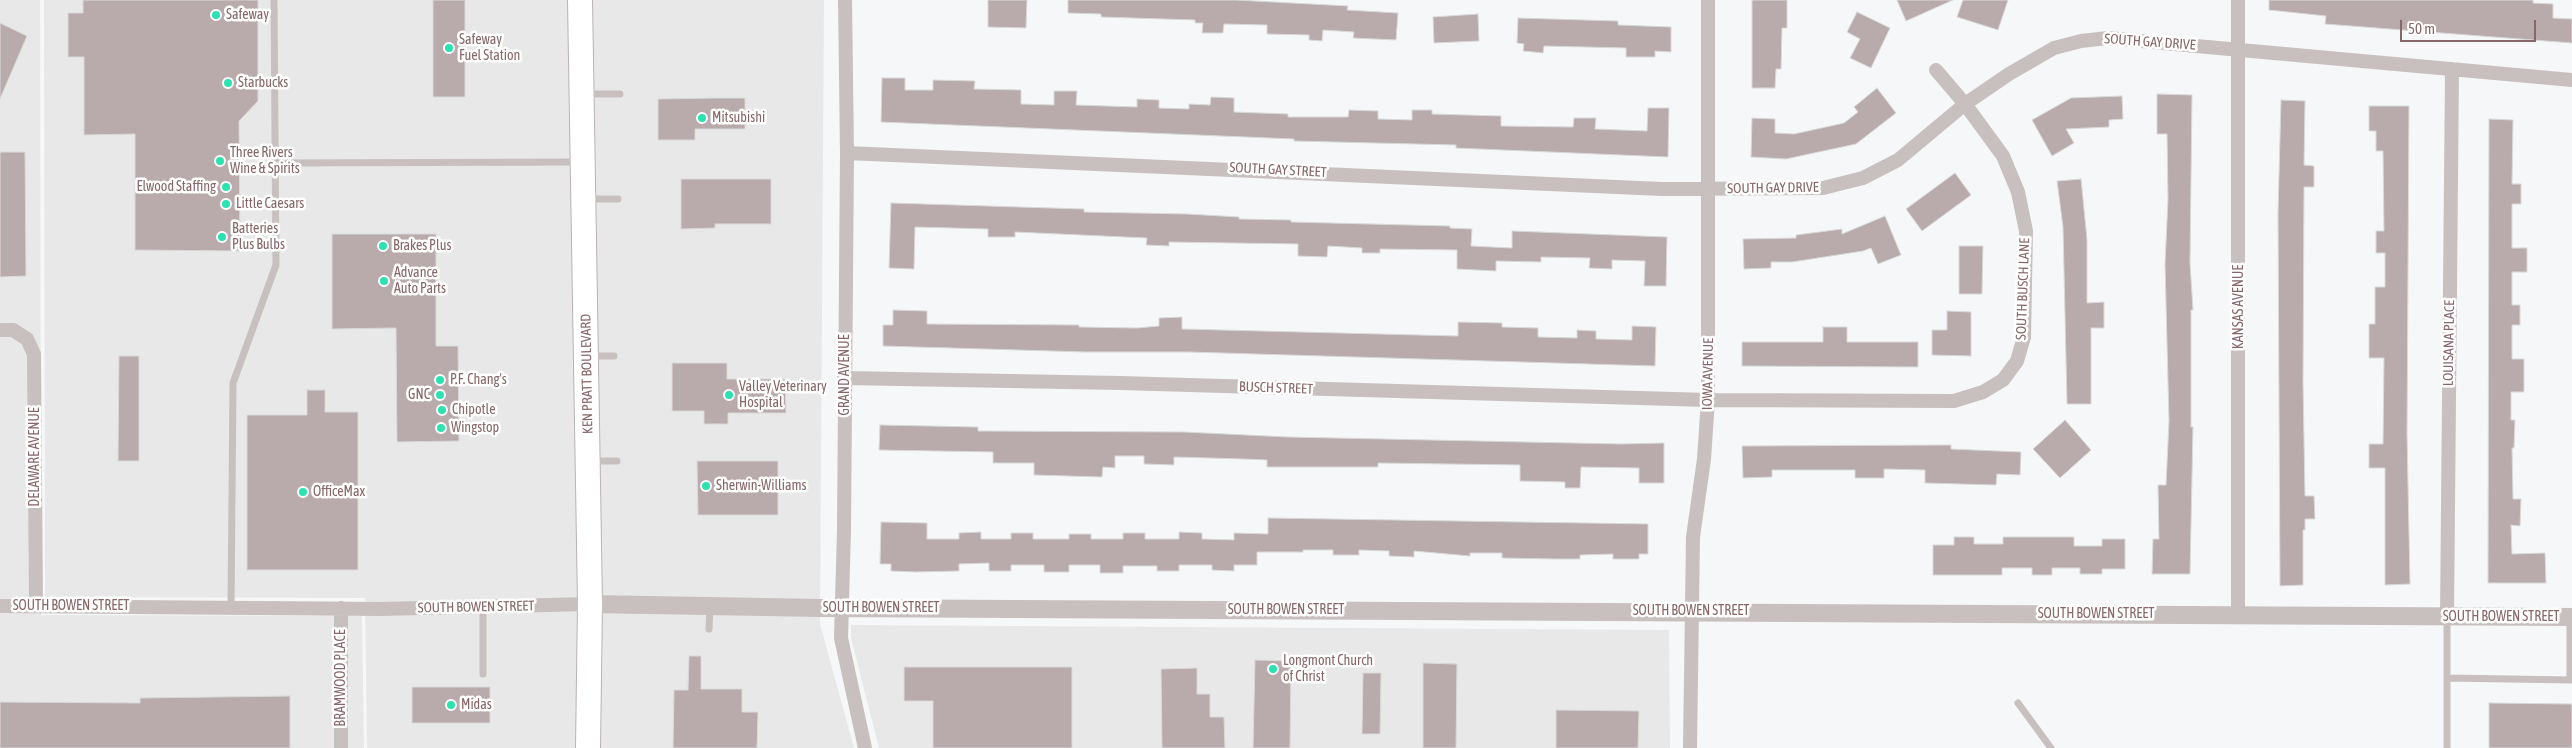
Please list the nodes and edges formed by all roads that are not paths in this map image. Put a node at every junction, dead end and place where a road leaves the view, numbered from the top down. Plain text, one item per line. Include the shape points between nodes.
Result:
1 (274, 0) edge
2 (580, 0) edge
3 (845, 0) edge
4 (1708, 0) edge
5 (2238, 0) edge
6 (2238, 49) junction
7 (2452, 69) junction
8 (1936, 70) dead end
9 (2572, 80) edge
10 (583, 94) junction
11 (620, 94) dead end
12 (1965, 104) junction
13 (847, 153) junction
14 (584, 162) junction
15 (275, 163) junction
16 (1709, 189) junction
17 (585, 199) junction
18 (618, 199) dead end
19 (0, 330) edge
20 (586, 356) junction
21 (614, 356) dead end
22 (844, 378) junction
23 (1708, 400) junction
24 (588, 461) junction
25 (617, 461) dead end
26 (590, 604) junction
27 (0, 606) edge
28 (36, 606) junction
29 (710, 606) junction
30 (483, 607) junction
31 (231, 608) junction
32 (341, 608) junction
33 (842, 608) junction
34 (1691, 612) junction
35 (2238, 614) junction
36 (2447, 617) junction
37 (2571, 617) edge
38 (709, 629) dead end
39 (483, 674) dead end
40 (2446, 678) junction
41 (2571, 680) edge
42 (2018, 704) dead end
43 (341, 748) edge
44 (588, 748) edge
45 (866, 748) edge
46 (1690, 748) edge
47 (2051, 748) edge
48 (2446, 748) edge

1 - 15 lane
2 - 10 highway, KEN PRATT BOULEVARD
3 - 13 street, GRAND AVENUE
4 - 16 street, IOWA AVENUE
5 - 6 street, KANSAS AVENUE
6 - 7 street, SOUTH GAY DRIVE
6 - 12 street, SOUTH GAY DRIVE via 2108,38 2080,41 2054,48
6 - 35 street, KANSAS AVENUE
7 - 9 street, SOUTH GAY DRIVE
7 - 36 street, LOUISANA PLACE
8 - 12 street, SOUTH BUSCH LANE
10 - 11 lane
10 - 14 highway, KEN PRATT BOULEVARD
12 - 16 street, SOUTH GAY DRIVE via 1898,160 1863,178 1823,188
12 - 23 street, SOUTH BUSCH LANE via 2003,156 2018,192 2026,231 2024,337 2017,361 2002,380 1983,392 1954,401
13 - 16 street, SOUTH GAY STREET via 1296,171 1516,184
13 - 22 street, GRAND AVENUE
14 - 15 lane
14 - 17 highway, KEN PRATT BOULEVARD
15 - 31 lane via 276,265 234,383
16 - 23 street, IOWA AVENUE
17 - 18 lane
17 - 20 highway, KEN PRATT BOULEVARD
19 - 28 street, DELAWARE AVENUE via 12,330 27,339 34,354
20 - 21 lane
20 - 24 highway, KEN PRATT BOULEVARD
22 - 23 street, BUSCH STREET
22 - 33 street, GRAND AVENUE
23 - 34 street, IOWA AVENUE via 1693,536
24 - 25 lane
24 - 26 highway, KEN PRATT BOULEVARD
26 - 29 street, SOUTH BOWEN STREET
26 - 30 street, SOUTH BOWEN STREET
26 - 44 highway, KEN PRATT BOULEVARD
27 - 28 street, SOUTH BOWEN STREET
28 - 31 street, SOUTH BOWEN STREET
29 - 33 street, SOUTH BOWEN STREET
29 - 38 lane
30 - 32 street, SOUTH BOWEN STREET
30 - 39 lane
31 - 32 street, SOUTH BOWEN STREET
32 - 43 street, BRAMWOOD PLACE
33 - 34 street, SOUTH BOWEN STREET
33 - 45 street, GRAND AVENUE via 841,638
34 - 35 street, SOUTH BOWEN STREET
34 - 46 street, IOWA AVENUE
35 - 36 street, SOUTH BOWEN STREET
36 - 37 street, SOUTH BOWEN STREET
36 - 40 lane
37 - 41 lane
40 - 41 lane
40 - 48 lane
42 - 47 lane

